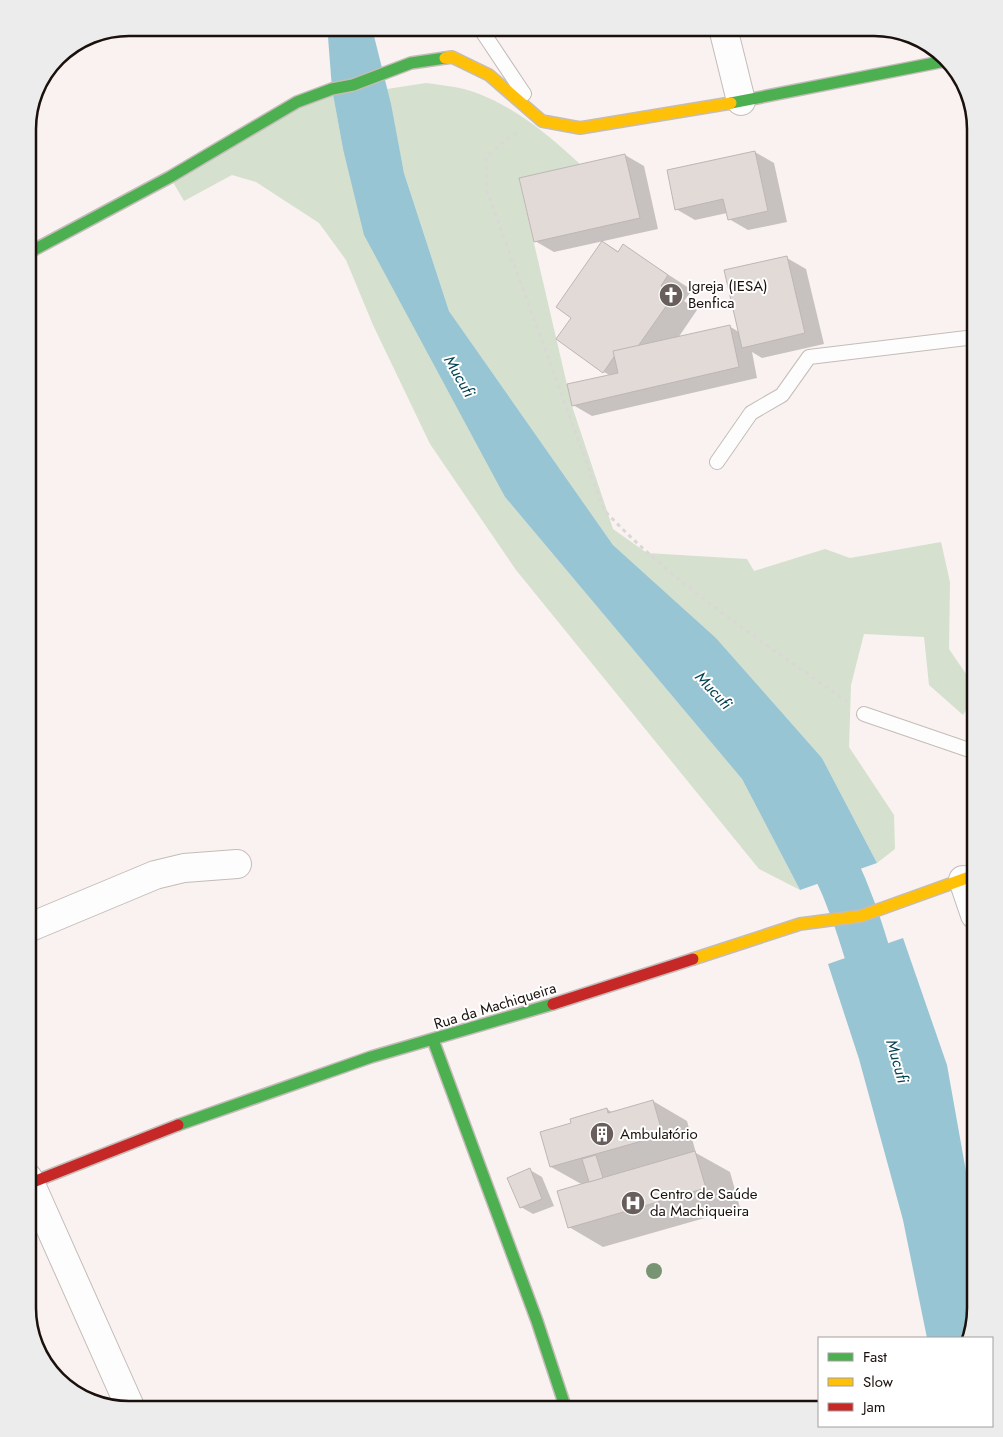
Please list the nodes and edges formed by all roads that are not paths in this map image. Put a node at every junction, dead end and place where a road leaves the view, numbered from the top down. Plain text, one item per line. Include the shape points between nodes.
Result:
1 (485, 36) edge
2 (725, 36) edge
3 (937, 62) edge
4 (741, 101) junction
5 (542, 121) junction
6 (36, 249) edge
7 (967, 338) edge
8 (717, 462) dead end
9 (864, 714) road end
10 (967, 749) edge
11 (237, 864) dead end
12 (967, 878) edge
13 (36, 925) edge
14 (433, 1040) junction
15 (36, 1178) edge
16 (36, 1199) edge
17 (128, 1401) edge
18 (563, 1401) edge

1 - 5 lane
2 - 4 street
3 - 4 street
4 - 5 street via 580,128
5 - 6 street via 489,75 452,57 411,63 297,102 170,178
7 - 8 lane via 809,357 782,396 751,413
9 - 10 lane
11 - 13 street via 155,874
12 - 14 street, Rua da Machiqueira via 861,916 800,924
14 - 15 street, Rua da Machiqueira via 371,1057
14 - 18 street
16 - 17 street

